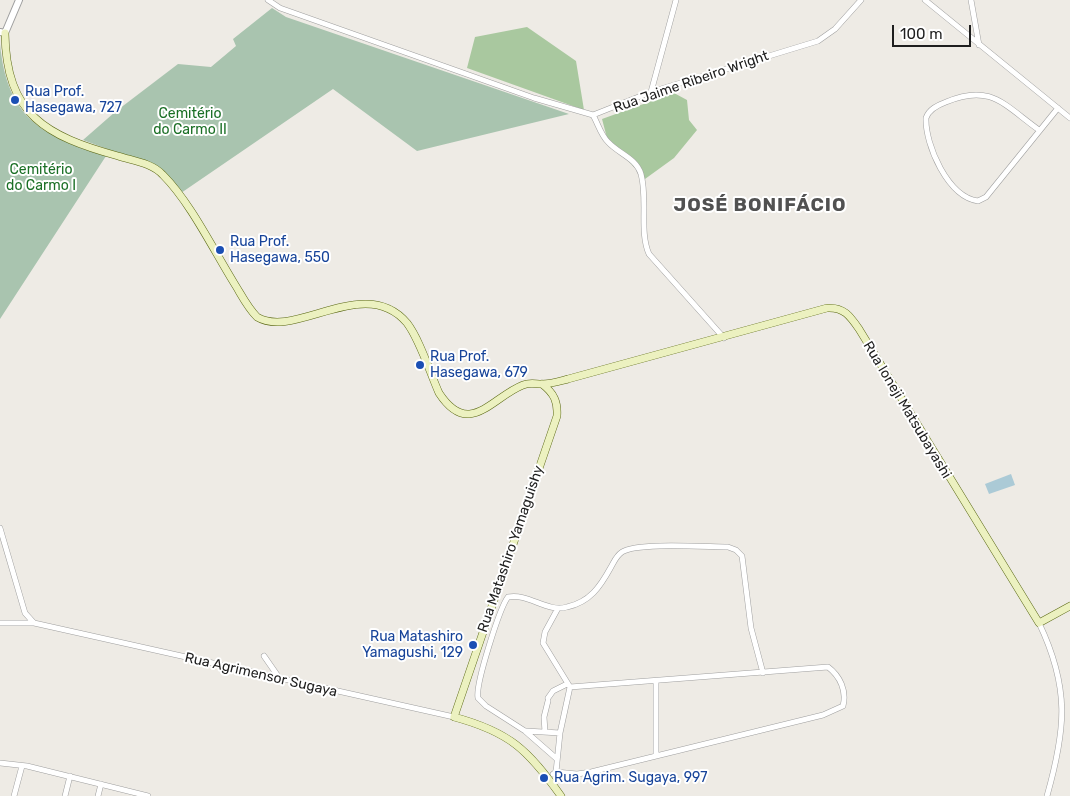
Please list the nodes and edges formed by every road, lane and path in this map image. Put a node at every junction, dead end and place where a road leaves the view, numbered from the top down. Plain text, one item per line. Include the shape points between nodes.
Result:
1 (19, 0) edge
2 (268, 0) edge
3 (676, 0) edge
4 (861, 0) edge
5 (926, 0) edge
6 (972, 0) edge
7 (2, 32) edge
8 (979, 45) junction
9 (651, 92) junction
10 (1058, 108) junction
11 (593, 116) junction
12 (1070, 118) edge
13 (1039, 130) junction
14 (724, 338) junction
15 (542, 384) junction
16 (0, 528) edge
17 (1070, 606) edge
18 (557, 610) junction
19 (0, 623) edge
20 (34, 623) junction
21 (1039, 623) junction
22 (264, 656) dead end
23 (763, 673) junction
24 (281, 679) junction
25 (656, 681) junction
26 (568, 685) junction
27 (454, 717) junction
28 (525, 731) junction
29 (545, 732) junction
30 (560, 733) junction
31 (656, 756) junction
32 (557, 759) junction
33 (0, 763) edge
34 (22, 766) junction
35 (552, 775) junction
36 (70, 776) junction
37 (101, 784) junction
38 (140, 795) edge
39 (14, 796) edge
40 (66, 796) edge
41 (98, 796) edge
42 (148, 796) edge
43 (561, 796) edge
44 (1048, 796) edge

1 - 7 street
2 - 11 street via 280,8 389,47
3 - 9 street
4 - 9 street, Rua Jaime Ribeiro Wright via 835,29 818,41
5 - 8 street
6 - 8 street
7 - 15 main road, Rua Ioneji Matsubayashi via 14,90 33,117 62,136 151,165 162,174 179,194 257,317 266,322 290,320 361,304 395,313 408,326 444,402 458,412 481,412 520,386
8 - 10 street
9 - 11 street, Rua Jaime Ribeiro Wright
10 - 12 street
10 - 13 street
11 - 14 street, Rua Jaime Ribeiro Wright via 607,141 634,162 641,174 649,254
13 - 13 street via 986,197 978,201 965,197 948,180 932,147 926,118 937,106 965,95 983,94
14 - 15 main road, Rua Ioneji Matsubayashi
14 - 21 main road, Rua Ioneji Matsubayashi via 827,308 838,308 848,314
15 - 27 main road, Rua Matashiro Yamaguishy via 554,396 557,416
16 - 20 street via 25,613
17 - 21 main road
18 - 23 street via 591,597 624,550 728,547 742,556 751,628
18 - 26 street via 543,643
18 - 28 street via 518,597 508,597 478,686 480,701
19 - 20 street, Rua Agrimensor Sugaya
20 - 24 street, Rua Agrimensor Sugaya
21 - 44 street, Rua Ioneji Matsubayashi via 1057,662 1064,699 1062,737
22 - 24 street
23 - 25 street
23 - 31 street via 828,667 842,684 843,706 823,715
24 - 27 street, Rua Agrimensor Sugaya
25 - 26 street
25 - 31 street
26 - 29 street via 553,691 548,699
26 - 30 street
27 - 35 main road, Rua Agrimensor Sugaya via 477,723 507,737
28 - 29 street
28 - 32 street
29 - 30 street
30 - 32 street
31 - 35 street via 584,773
32 - 35 street
33 - 34 street
34 - 36 street
34 - 39 street
35 - 43 main road, Rua Agrimensor Sugaya
36 - 37 street
36 - 40 street
37 - 38 street
37 - 41 street
38 - 42 street

